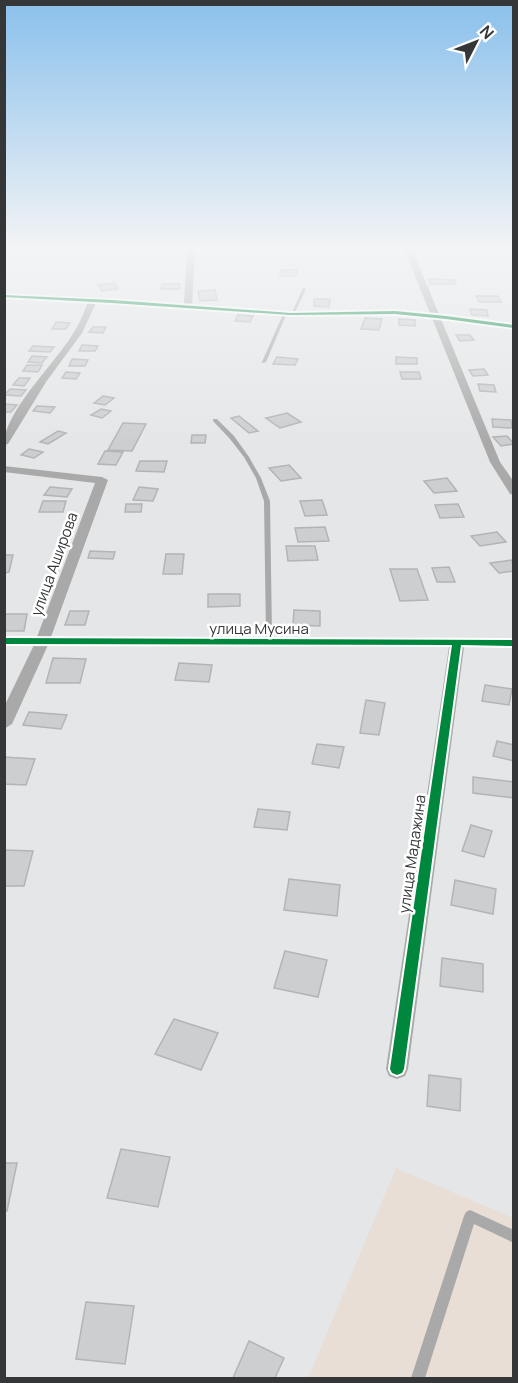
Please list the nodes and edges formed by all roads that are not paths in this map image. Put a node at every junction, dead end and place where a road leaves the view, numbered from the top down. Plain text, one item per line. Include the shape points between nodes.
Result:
1 (288, 313) edge
2 (87, 314) edge
3 (406, 314) edge
4 (434, 315) junction
5 (513, 327) edge
6 (264, 362) dead end
7 (215, 420) dead end
8 (4, 442) edge
9 (4, 469) edge
10 (513, 492) edge
11 (4, 641) edge
12 (43, 641) junction
13 (513, 642) edge
14 (457, 643) junction
15 (266, 644) junction
16 (4, 724) edge
17 (397, 1069) dead end
18 (513, 1237) edge
19 (418, 1378) edge

1 - 6 lane
2 - 8 street
3 - 4 street
4 - 5 street
4 - 10 street via 495,462
7 - 15 lane via 236,440 262,483 267,501
9 - 12 street, улица Аширова via 102,480
11 - 12 street, улица Мусина
12 - 15 street, улица Мусина
12 - 16 street, улица Аширова
13 - 14 street, улица Мусина
14 - 15 street, улица Мусина
14 - 17 street, улица Мадажина
18 - 19 lane via 470,1216

